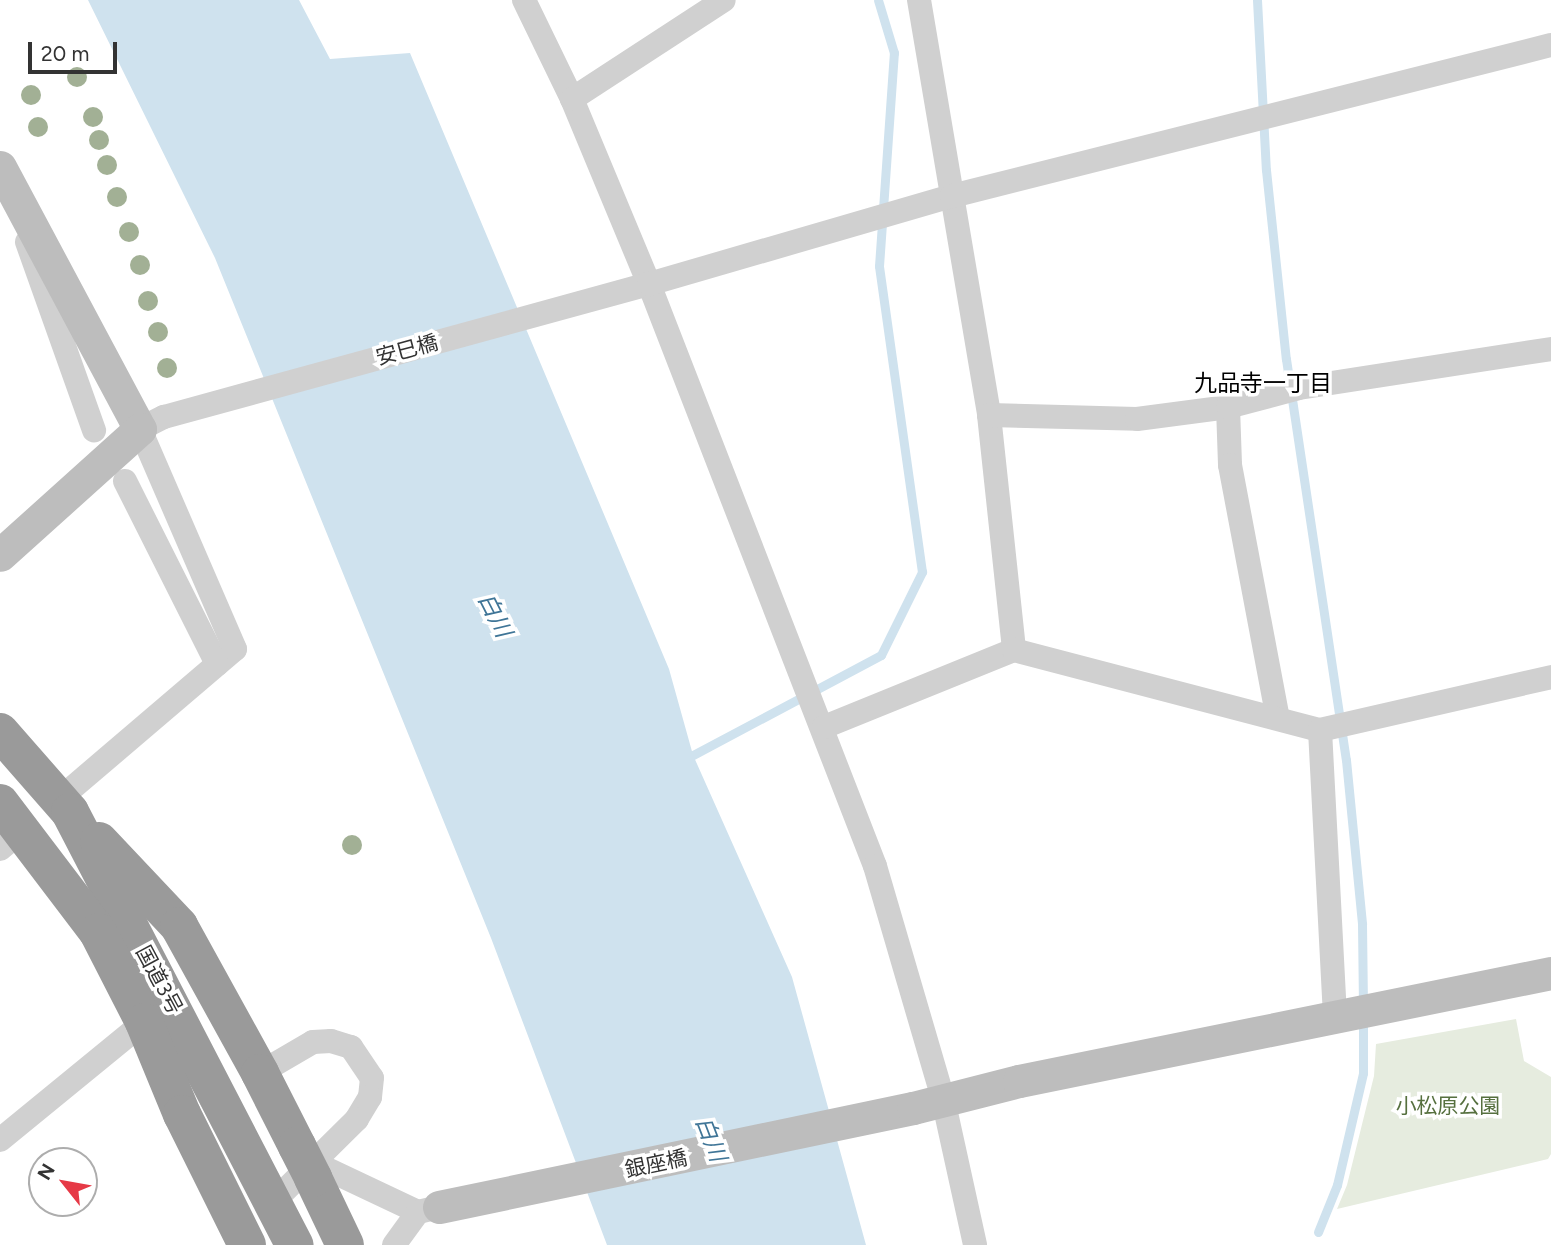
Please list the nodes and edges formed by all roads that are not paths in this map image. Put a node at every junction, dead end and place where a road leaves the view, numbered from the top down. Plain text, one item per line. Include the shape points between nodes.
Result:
1 (524, 0) edge
2 (724, 0) edge
3 (919, 0) edge
4 (1551, 45) edge
5 (572, 100) junction
6 (0, 168) edge
7 (952, 195) junction
8 (649, 284) junction
9 (1551, 349) edge
10 (1228, 407) junction
11 (989, 415) junction
12 (152, 423) junction
13 (94, 430) dead end
14 (125, 481) dead end
15 (0, 555) edge
16 (1014, 650) junction
17 (226, 657) junction
18 (1551, 677) edge
19 (1278, 719) junction
20 (824, 727) junction
21 (1320, 730) junction
22 (0, 732) edge
23 (64, 806) junction
24 (8, 827) edge
25 (1551, 973) edge
26 (159, 1015) junction
27 (1335, 1015) junction
28 (260, 1073) junction
29 (928, 1103) junction
30 (0, 1140) edge
31 (312, 1164) junction
32 (273, 1202) junction
33 (429, 1210) junction
34 (239, 1241) edge
35 (294, 1245) edge
36 (345, 1245) edge
37 (394, 1245) edge
38 (975, 1245) edge

1 - 5 street
2 - 5 street
3 - 7 street
4 - 7 street, 安巳橋
5 - 8 street
6 - 12 street
6 - 13 street
7 - 8 street, 安巳橋
7 - 11 street
8 - 12 street, 安巳橋
8 - 20 street
9 - 10 street via 1299,388
10 - 11 street via 1137,419
10 - 19 street via 1230,465
11 - 16 street
12 - 15 street
12 - 17 street
14 - 17 street
16 - 19 street
16 - 20 street
17 - 23 street
18 - 21 street
19 - 21 street
20 - 29 street via 875,866
21 - 27 street
22 - 23 highway, 国道3号
23 - 26 highway, 国道3号
23 - 28 highway via 179,926
24 - 26 highway, 国道3号 via 98,932
25 - 27 street, 銀座橋
26 - 30 street
26 - 32 highway, 国道3号
26 - 34 highway, 国道3号 via 182,1114
27 - 29 street, 銀座橋
28 - 31 highway
28 - 32 street via 313,1042 331,1041 351,1047 372,1078 370,1097 356,1119
29 - 33 street, 銀座橋
29 - 38 street
31 - 33 street
31 - 36 highway
32 - 34 street
32 - 35 highway, 国道3号
33 - 37 street

